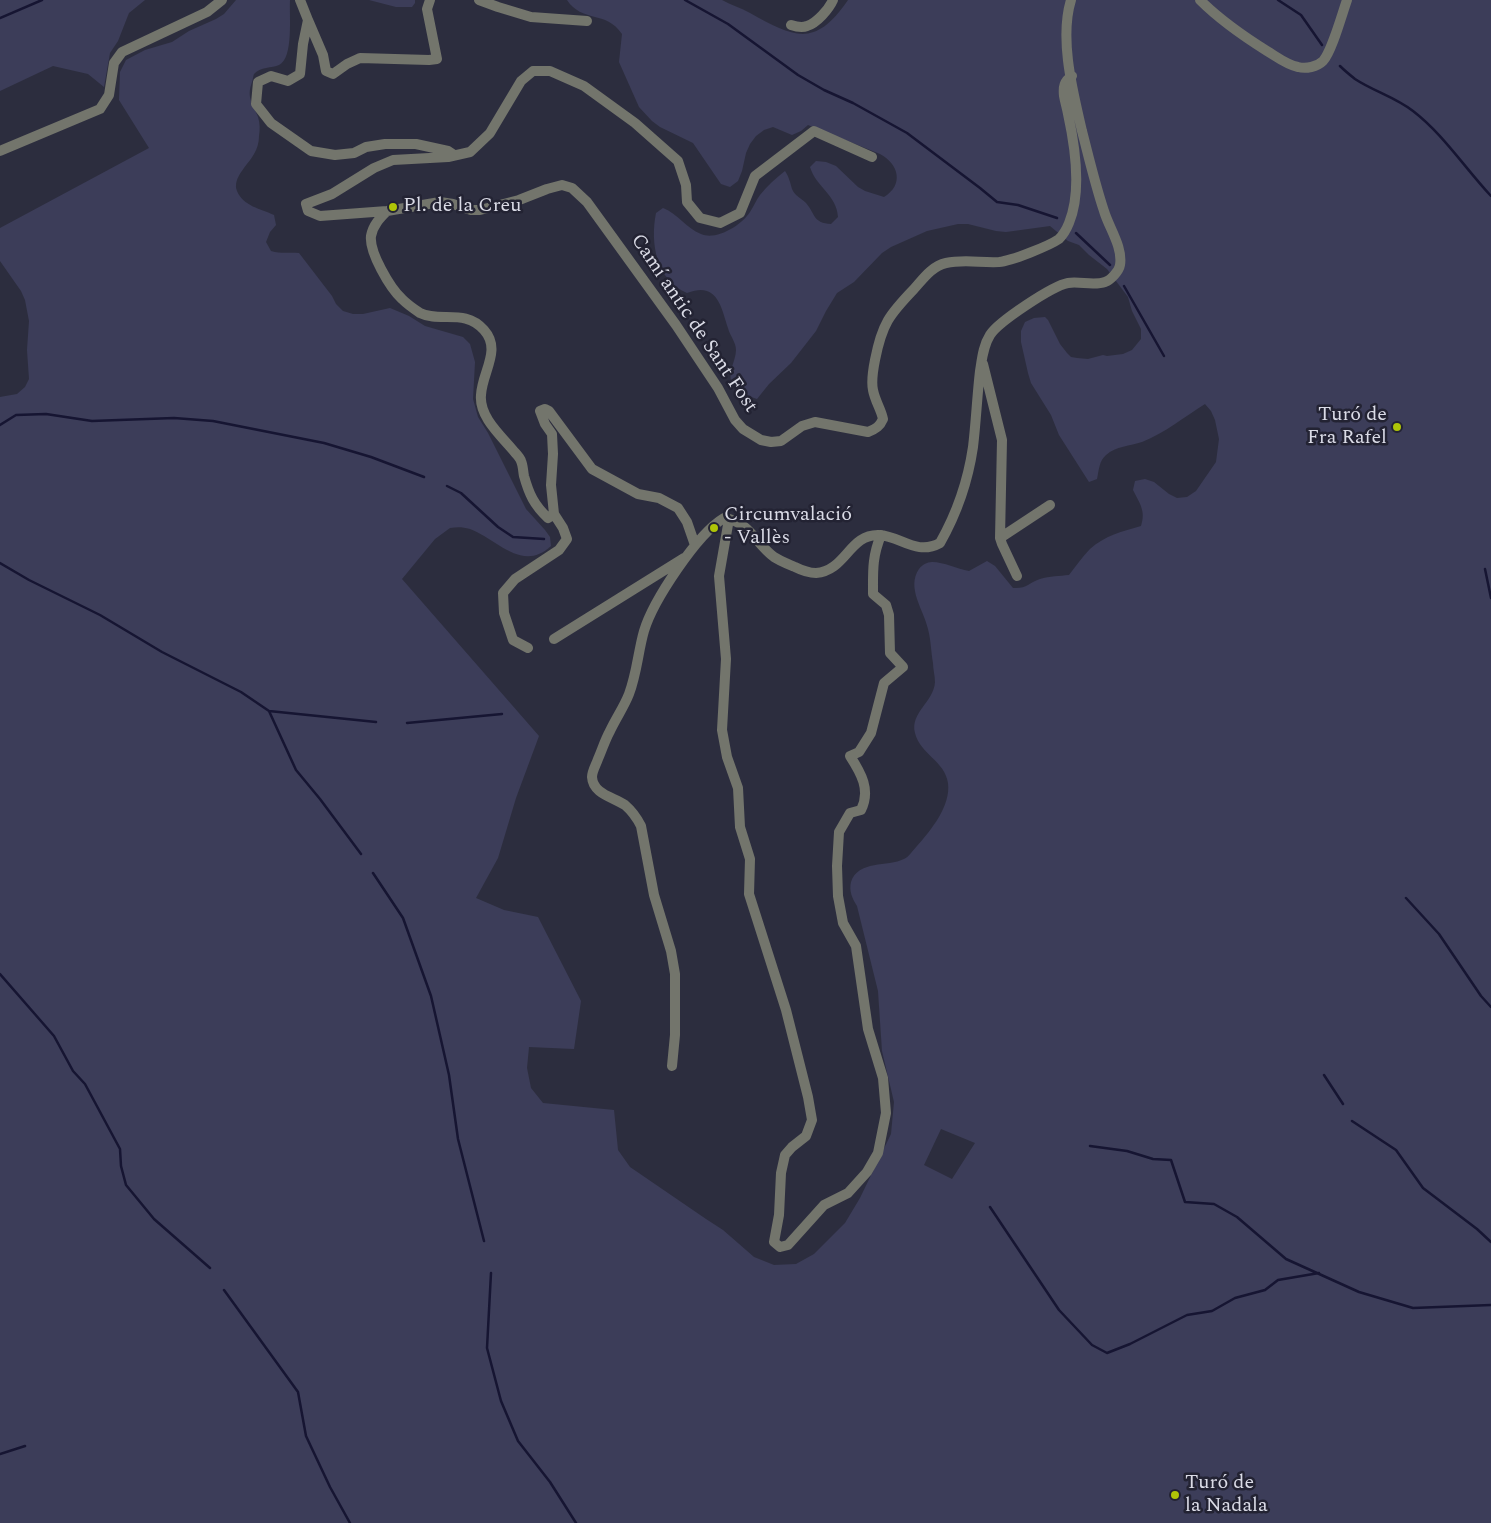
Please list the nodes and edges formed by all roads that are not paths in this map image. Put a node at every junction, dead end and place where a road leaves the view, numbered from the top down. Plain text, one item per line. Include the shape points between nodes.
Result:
1 (222, 0) edge
2 (300, 0) edge
3 (430, 0) edge
4 (479, 0) edge
5 (832, 0) edge
6 (1071, 0) edge
7 (1200, 0) edge
8 (1347, 0) edge
9 (308, 20) junction
10 (587, 21) dead end
11 (791, 25) dead end
12 (1072, 76) junction
13 (0, 151) edge
14 (454, 155) junction
15 (872, 157) dead end
16 (388, 211) junction
17 (982, 358) junction
18 (1050, 505) dead end
19 (554, 514) junction
20 (729, 518) junction
21 (881, 535) junction
22 (1000, 538) junction
23 (695, 545) junction
24 (687, 556) junction
25 (1017, 576) dead end
26 (554, 639) dead end
27 (528, 648) dead end
28 (672, 1066) dead end

1 - 13 street via 207,12 122,52 114,63 109,95 100,109
2 - 9 street
3 - 9 street via 427,9 437,59 360,58 333,74 326,71
4 - 10 street via 531,17
5 - 11 street via 831,5 807,27
6 - 12 street via 1066,32
7 - 8 street via 1243,36 1284,62 1312,67 1323,60 1330,49
9 - 14 street via 300,74 288,80 271,76 258,82 256,104 271,123 311,151 354,154 366,147 416,144
12 - 16 street, Camí antic de Sant Fost via 1064,85 1064,97 1077,166 1073,210 1066,230 1050,244 1001,262 970,260 935,267 899,305 881,332 873,369 873,389 883,419 880,425 868,432 814,422 781,441 771,442 743,429 676,325 587,202 567,185 480,210 440,202
12 - 17 street via 1094,179 1119,250 1120,266 1106,282 1068,283 1045,292 990,334
14 - 15 street via 470,152 490,133 521,81 533,70 550,71 584,86 635,123 678,161 686,185 686,202 700,218 720,223 740,213 755,176 814,131
14 - 16 street via 393,160 332,194 306,204 308,211 320,216
16 - 19 street via 375,224 370,242 388,281 402,299 421,313 470,320 490,338 492,352 481,395 484,414 521,461 532,501 548,518
17 - 21 street via 965,489 940,543 918,548
17 - 22 street via 1002,440
18 - 22 street
19 - 23 street via 552,434 540,411 545,409 592,468 638,494 659,498 678,508
19 - 27 street via 567,539 559,550 515,579 503,593 504,613 513,640
20 - 21 street via 743,525 774,557 807,572 835,567 856,542 867,536
20 - 21 street via 719,576 726,659 722,730 738,788 740,827 750,859 749,894 786,1010 812,1120 806,1136 785,1155 774,1242 780,1247 788,1245 824,1205 848,1193 867,1172 878,1153 886,1113 883,1078 868,1029 856,946 843,923 837,866 839,832 850,813 861,810 866,800 862,776 850,756 859,752 870,734 884,683 903,667 890,653 886,605 873,594 875,550
20 - 23 street via 718,522
22 - 25 street
23 - 24 street
24 - 26 street
24 - 28 street via 653,610 644,631 632,686 609,732 592,778 595,787 626,806 641,826 654,895 675,974

